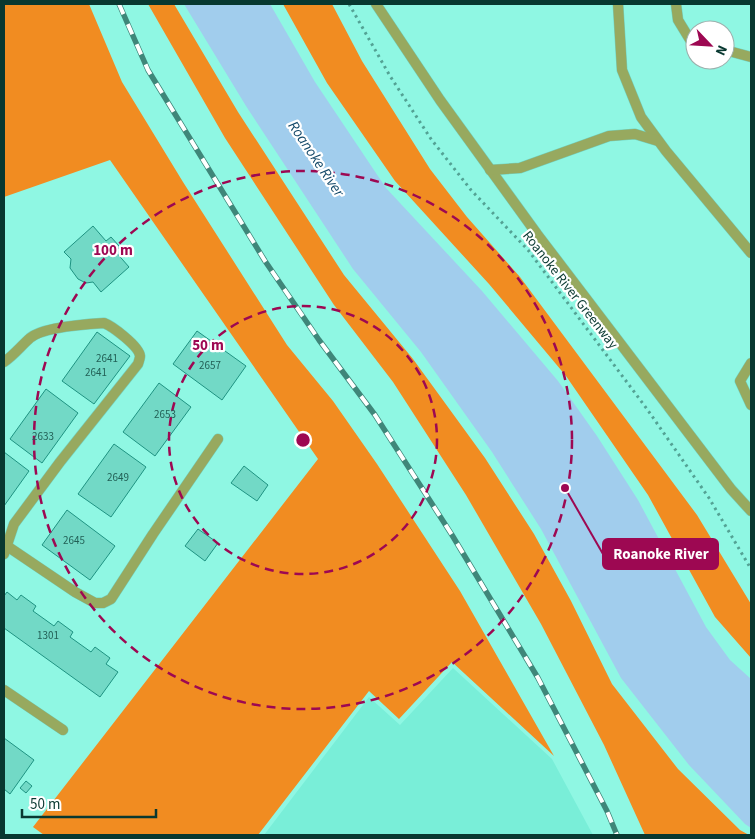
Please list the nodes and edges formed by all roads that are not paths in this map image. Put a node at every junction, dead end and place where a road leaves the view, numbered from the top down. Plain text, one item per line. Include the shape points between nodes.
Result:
1 (376, 4) edge
2 (618, 4) edge
3 (676, 4) edge
4 (685, 32) edge
5 (735, 53) edge
6 (751, 57) edge
7 (658, 140) junction
8 (490, 170) junction
9 (751, 253) edge
10 (4, 362) edge
11 (751, 363) edge
12 (751, 405) edge
13 (218, 439) dead end
14 (751, 511) edge
15 (5, 548) edge
16 (4, 690) edge
17 (63, 730) dead end

1 - 8 lane
2 - 7 lane via 622,70 641,117
3 - 4 lane via 678,20
5 - 6 lane
7 - 8 lane via 635,134 608,136 520,168
7 - 9 lane
8 - 14 lane via 731,489
10 - 15 lane via 32,336 81,324 104,323 111,326 140,355 138,364 14,524
11 - 12 lane via 740,382
13 - 15 lane via 111,599 104,603 95,603 75,592
16 - 17 lane

